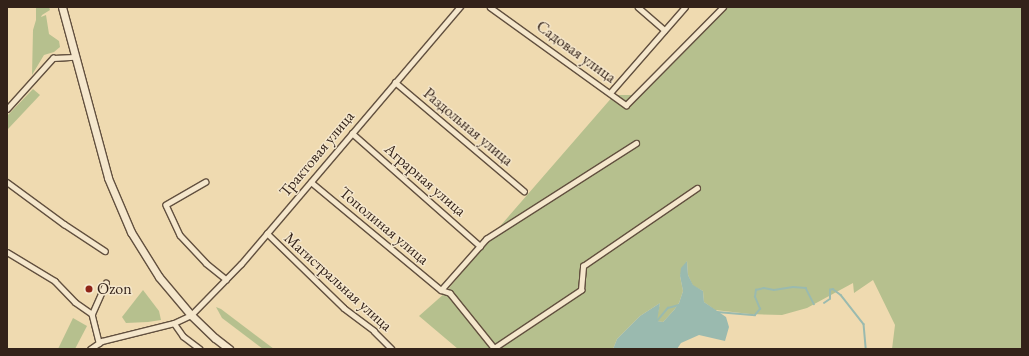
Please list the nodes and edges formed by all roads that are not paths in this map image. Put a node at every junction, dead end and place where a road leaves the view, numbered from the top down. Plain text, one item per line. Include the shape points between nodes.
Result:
1 (62, 7) edge
2 (460, 7) edge
3 (490, 7) edge
4 (638, 7) edge
5 (685, 7) edge
6 (723, 7) edge
7 (664, 30) junction
8 (74, 57) junction
9 (395, 82) junction
10 (610, 93) junction
11 (7, 110) edge
12 (352, 134) junction
13 (636, 143) dead end
14 (7, 182) edge
15 (206, 182) dead end
16 (311, 182) junction
17 (697, 188) dead end
18 (524, 191) dead end
19 (267, 233) junction
20 (480, 246) junction
21 (105, 251) dead end
22 (7, 252) edge
23 (226, 279) junction
24 (106, 284) dead end
25 (441, 290) junction
26 (92, 314) junction
27 (191, 315) junction
28 (174, 323) junction
29 (98, 343) junction
30 (495, 348) edge
31 (90, 349) edge
32 (200, 349) edge
33 (230, 349) edge
34 (392, 349) edge

1 - 8 main road
2 - 9 street, Трактовая улица
3 - 10 street, Садовая улица
4 - 7 street
5 - 7 street
6 - 10 street, Садовая улица via 626,105
7 - 10 street
8 - 11 street via 53,58
8 - 27 main road via 108,178 131,232 159,277
9 - 12 street, Трактовая улица
9 - 18 street, Раздольная улица
12 - 16 street, Трактовая улица
12 - 20 street, Аграрная улица
13 - 20 street via 486,239
14 - 21 street
15 - 23 street via 166,205 180,235 206,263
16 - 19 street, Трактовая улица
16 - 25 street, Тополиная улица
17 - 30 street via 583,266 581,290
19 - 23 street, Трактовая улица
19 - 34 street, Магистральная улица via 344,308
20 - 25 street
22 - 26 street via 55,281 75,302
23 - 27 street, Трактовая улица
24 - 26 street
25 - 30 street, Тополиная улица via 450,293
26 - 29 street
27 - 28 street
27 - 33 main road via 214,338
28 - 29 street
28 - 32 street via 183,336
29 - 31 street

